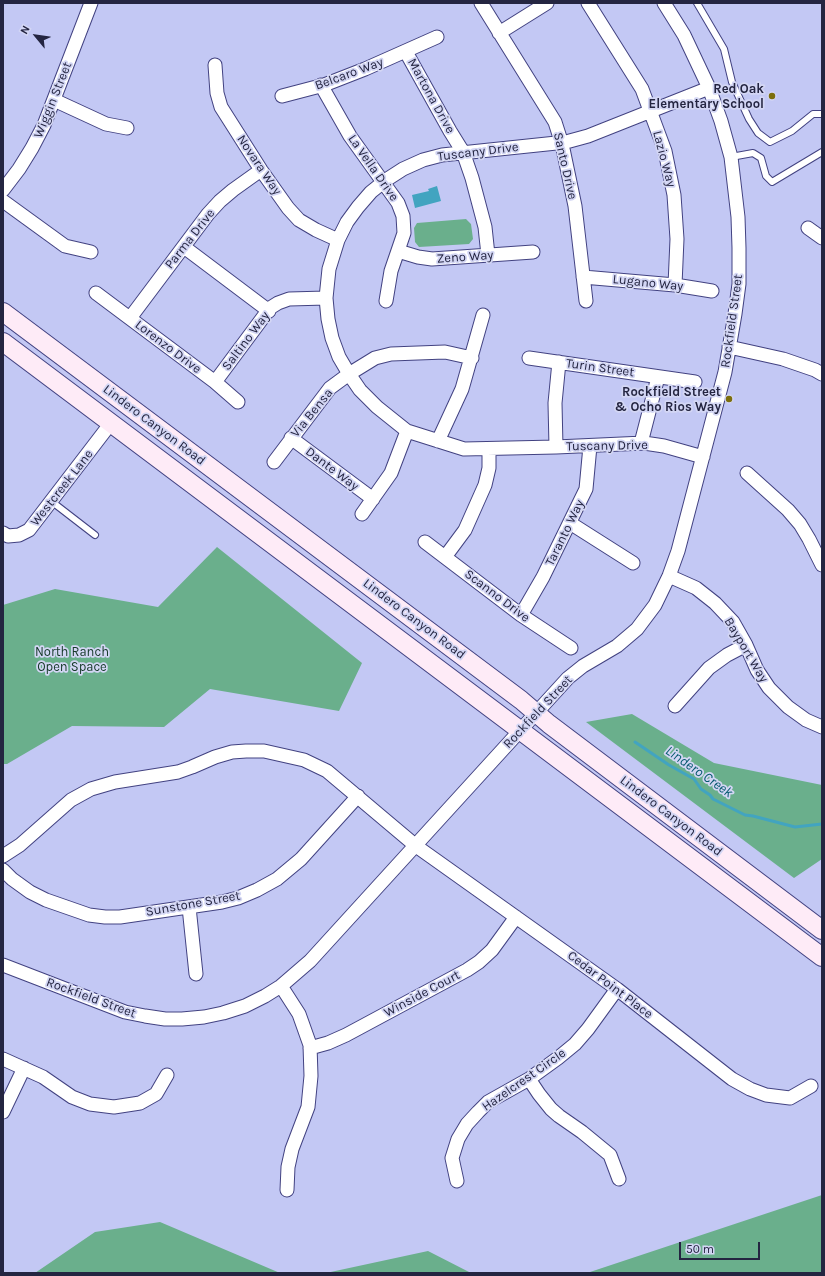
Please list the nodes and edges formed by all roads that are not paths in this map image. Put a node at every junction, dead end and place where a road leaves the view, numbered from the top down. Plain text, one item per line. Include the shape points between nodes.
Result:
1 (91, 3) edge
2 (481, 3) edge
3 (547, 3) edge
4 (588, 3) edge
5 (664, 3) edge
6 (697, 3) edge
7 (499, 33) junction
8 (437, 37) dead end
9 (406, 52) junction
10 (215, 65) dead end
11 (321, 85) junction
12 (709, 88) junction
13 (282, 96) dead end
14 (54, 100) junction
15 (650, 111) junction
16 (822, 114) edge
17 (127, 128) dead end
18 (561, 143) junction
19 (822, 152) edge
20 (463, 153) junction
21 (731, 157) junction
22 (261, 170) junction
23 (384, 182) junction
24 (3, 190) edge
25 (3, 201) edge
26 (808, 228) dead end
27 (822, 238) edge
28 (338, 240) junction
29 (184, 247) junction
30 (398, 251) junction
31 (91, 252) dead end
32 (532, 252) dead end
33 (488, 255) junction
34 (583, 277) junction
35 (675, 285) junction
36 (712, 291) dead end
37 (96, 293) dead end
38 (326, 298) junction
39 (386, 301) dead end
40 (586, 301) dead end
41 (269, 311) junction
42 (3, 312) edge
43 (483, 315) dead end
44 (130, 318) junction
45 (3, 342) edge
46 (729, 347) junction
47 (472, 358) junction
48 (529, 358) dead end
49 (559, 362) junction
50 (349, 374) junction
51 (822, 374) edge
52 (658, 377) junction
53 (215, 382) junction
54 (695, 382) dead end
55 (238, 402) dead end
56 (111, 423) junction
57 (408, 431) junction
58 (292, 438) junction
59 (438, 441) junction
60 (641, 443) junction
61 (590, 446) junction
62 (556, 447) junction
63 (489, 449) junction
64 (704, 457) junction
65 (274, 462) dead end
66 (747, 473) dead end
67 (372, 499) junction
68 (51, 501) junction
69 (362, 514) dead end
70 (570, 523) junction
71 (3, 533) edge
72 (95, 534) dead end
73 (426, 542) dead end
74 (445, 557) junction
75 (633, 563) dead end
76 (822, 565) edge
77 (669, 576) junction
78 (521, 615) junction
79 (746, 645) junction
80 (571, 648) dead end
81 (675, 706) dead end
82 (536, 713) junction
83 (822, 727) edge
84 (521, 730) junction
85 (358, 796) junction
86 (416, 846) junction
87 (3, 856) edge
88 (3, 870) edge
89 (189, 907) junction
90 (516, 917) junction
91 (822, 930) edge
92 (822, 957) edge
93 (3, 965) edge
94 (196, 974) dead end
95 (281, 986) junction
96 (617, 989) junction
97 (310, 1048) junction
98 (3, 1059) edge
99 (24, 1068) junction
100 (167, 1075) dead end
101 (529, 1079) junction
102 (811, 1086) dead end
103 (3, 1112) edge
104 (619, 1179) dead end
105 (457, 1181) dead end
106 (287, 1190) dead end

1 - 14 street, Wiggin Street
2 - 7 street, Santo Drive
3 - 7 street
4 - 15 street, Lazio Way via 642,89
5 - 12 street, Rockfield Street via 684,35
6 - 16 lane via 724,49 732,82 758,133 770,142 792,131 813,114
7 - 18 street, Santo Drive via 555,122
8 - 9 street, Belcaro Way
9 - 11 street, Belcaro Way
9 - 20 street, Martona Drive
10 - 22 street, Novara Way via 221,107
11 - 13 street, Belcaro Way
11 - 23 street, La Vella Drive via 350,136
12 - 15 street, Tuscany Drive
12 - 21 street, Rockfield Street
14 - 17 street via 106,124
14 - 24 street, Wiggin Street via 32,148
15 - 18 street, Tuscany Drive via 588,136
15 - 35 street, Lazio Way via 665,151 674,195 677,239
18 - 20 street, Tuscany Drive
18 - 34 street, Santo Drive via 575,206
19 - 21 lane via 772,182 766,176 761,158 753,153
20 - 23 street, Tuscany Drive via 423,160
20 - 33 street, Martona Drive via 485,227
21 - 46 street, Rockfield Street via 740,248 739,284
22 - 28 street, Novara Way via 299,220
22 - 29 street, Parma Drive via 220,201
23 - 28 street, Tuscany Drive via 358,207
23 - 30 street, La Vella Drive via 404,216 404,233
25 - 31 street via 65,246
26 - 27 street
28 - 38 street, Tuscany Drive via 329,269
29 - 41 street
29 - 44 street, Parma Drive
30 - 33 street, Zeno Way via 432,259
30 - 39 street, La Vella Drive via 391,271
32 - 33 street, Zeno Way
34 - 35 street, Lugano Way
34 - 40 street, Santo Drive
35 - 36 street, Lugano Way
37 - 44 street, Lorenzo Drive
38 - 41 street, Saltino Way via 289,299 278,303
38 - 50 street, Tuscany Drive via 332,338
41 - 53 street, Saltino Way
42 - 82 main road, Lindero Canyon Road
43 - 47 street
44 - 53 street, Lorenzo Drive
45 - 56 main road, Lindero Canyon Road
46 - 51 street via 783,359
46 - 64 street, Rockfield Street
47 - 50 street, Via Bensa via 445,352 391,354 375,358
47 - 59 street via 462,390
48 - 49 street, Turin Street
49 - 52 street, Turin Street
49 - 62 street via 555,403
50 - 57 street, Tuscany Drive via 377,407
50 - 58 street, Via Bensa via 330,388
52 - 54 street, Turin Street
52 - 60 street
53 - 55 street, Lorenzo Drive
56 - 68 street, Westcreek Lane
56 - 84 main road, Lindero Canyon Road
57 - 59 street, Tuscany Drive
57 - 67 street via 390,473
58 - 65 street, Via Bensa
58 - 67 street, Dante Way
59 - 63 street, Tuscany Drive via 464,450
60 - 61 street, Tuscany Drive
60 - 64 street, Tuscany Drive via 664,446
61 - 62 street, Tuscany Drive
61 - 70 street, Taranto Way via 586,489
62 - 63 street, Tuscany Drive
63 - 74 street via 489,468 485,484 465,530
64 - 77 street, Rockfield Street
66 - 76 street via 800,524
67 - 69 street
68 - 71 street, Westcreek Lane via 29,530 19,536 8,536
68 - 72 lane
70 - 75 street
70 - 78 street, Taranto Way
73 - 74 street, Scanno Drive
74 - 78 street, Scanno Drive
77 - 79 street, Bayport Way via 696,588 715,602 733,622
77 - 82 street, Rockfield Street via 655,605 637,629 617,646 568,678
78 - 80 street, Scanno Drive
79 - 81 street via 727,654 709,668
79 - 83 street, Bayport Way via 757,670 769,688 788,707 806,720
82 - 84 street, Rockfield Street
82 - 91 main road, Lindero Canyon Road
84 - 86 street, Rockfield Street
84 - 92 main road, Lindero Canyon Road
85 - 86 street, Cedar Point Place
85 - 87 street, Cedar Point Place via 327,771 304,760 264,751 232,752 178,772 115,782 91,789 71,800
85 - 89 street, Sunstone Street via 301,859 276,879 238,898
86 - 90 street, Cedar Point Place
86 - 95 street, Rockfield Street via 310,961
88 - 89 street, Sunstone Street via 30,892 89,915 120,917
89 - 94 street
90 - 96 street, Cedar Point Place
90 - 97 street, Winside Court via 492,950 467,970 346,1035
93 - 95 street, Rockfield Street via 125,1012 165,1019 204,1017 223,1013 244,1006
95 - 97 street via 299,1014
96 - 101 street, Hazelcrest Circle via 575,1044
96 - 102 street, Cedar Point Place via 732,1079 750,1089 766,1095 790,1098
97 - 106 street via 308,1107 292,1148
98 - 99 street
99 - 100 street via 43,1077 72,1097 90,1104 114,1107 140,1103 156,1094
99 - 103 street
101 - 104 street via 559,1116 610,1155
101 - 105 street, Hazelcrest Circle via 488,1102 467,1124 458,1139 452,1158

